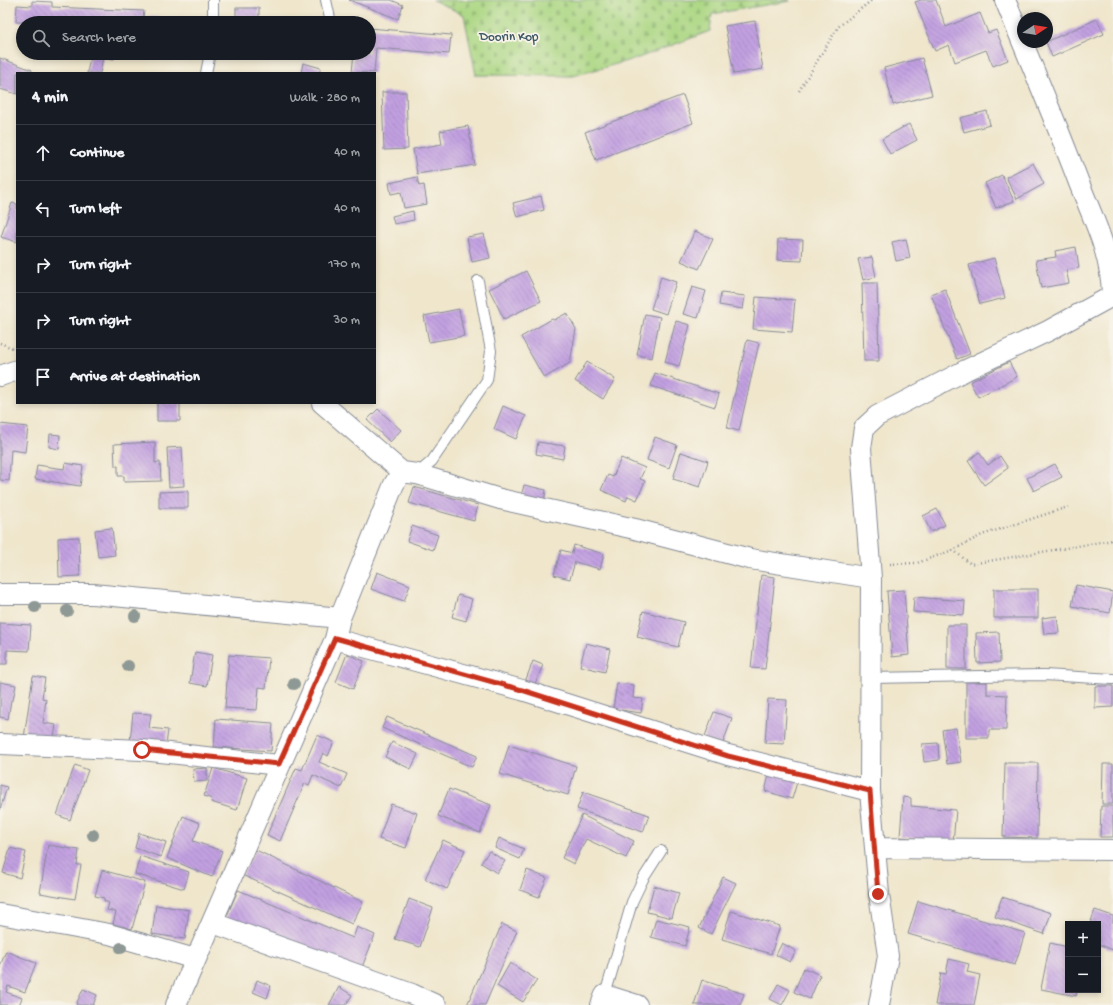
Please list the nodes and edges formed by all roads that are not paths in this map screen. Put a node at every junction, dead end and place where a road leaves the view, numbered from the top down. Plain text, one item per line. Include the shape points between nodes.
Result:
1 (213, 0) edge
2 (326, 0) edge
3 (1005, 0) edge
4 (213, 16) edge
5 (329, 16) edge
6 (209, 60) edge
7 (206, 72) edge
8 (478, 281) dead end
9 (16, 370) edge
10 (0, 376) edge
11 (323, 404) edge
12 (410, 473) junction
13 (870, 571) junction
14 (0, 594) edge
15 (340, 618) junction
16 (335, 638) junction
17 (871, 678) junction
18 (1113, 679) edge
19 (0, 744) edge
20 (279, 764) junction
21 (870, 791) junction
22 (875, 848) junction
23 (1113, 850) edge
24 (661, 851) dead end
25 (0, 914) edge
26 (213, 923) junction
27 (195, 959) junction
28 (603, 1000) edge
29 (176, 1005) edge
30 (436, 1005) edge
31 (637, 1005) edge
32 (880, 1005) edge

1 - 4 lane
2 - 5 lane
3 - 13 street via 1104,247 1112,279 1112,296 1048,331 877,416 864,428 861,448
6 - 7 lane
8 - 12 lane via 491,350 487,380 432,461
9 - 10 street
11 - 12 street
12 - 13 street via 500,499 635,529 750,559
12 - 15 street via 394,484
13 - 17 street
14 - 15 street via 92,594
15 - 16 street
16 - 20 street
16 - 21 street via 522,690 728,756
17 - 18 lane via 1044,675
17 - 21 street
19 - 20 street via 142,750
20 - 26 street
21 - 22 street
22 - 23 street
22 - 32 street via 878,894 888,956
24 - 28 lane via 632,902
25 - 27 street via 109,934
26 - 27 street
26 - 30 street via 412,994
27 - 29 street
28 - 31 street

